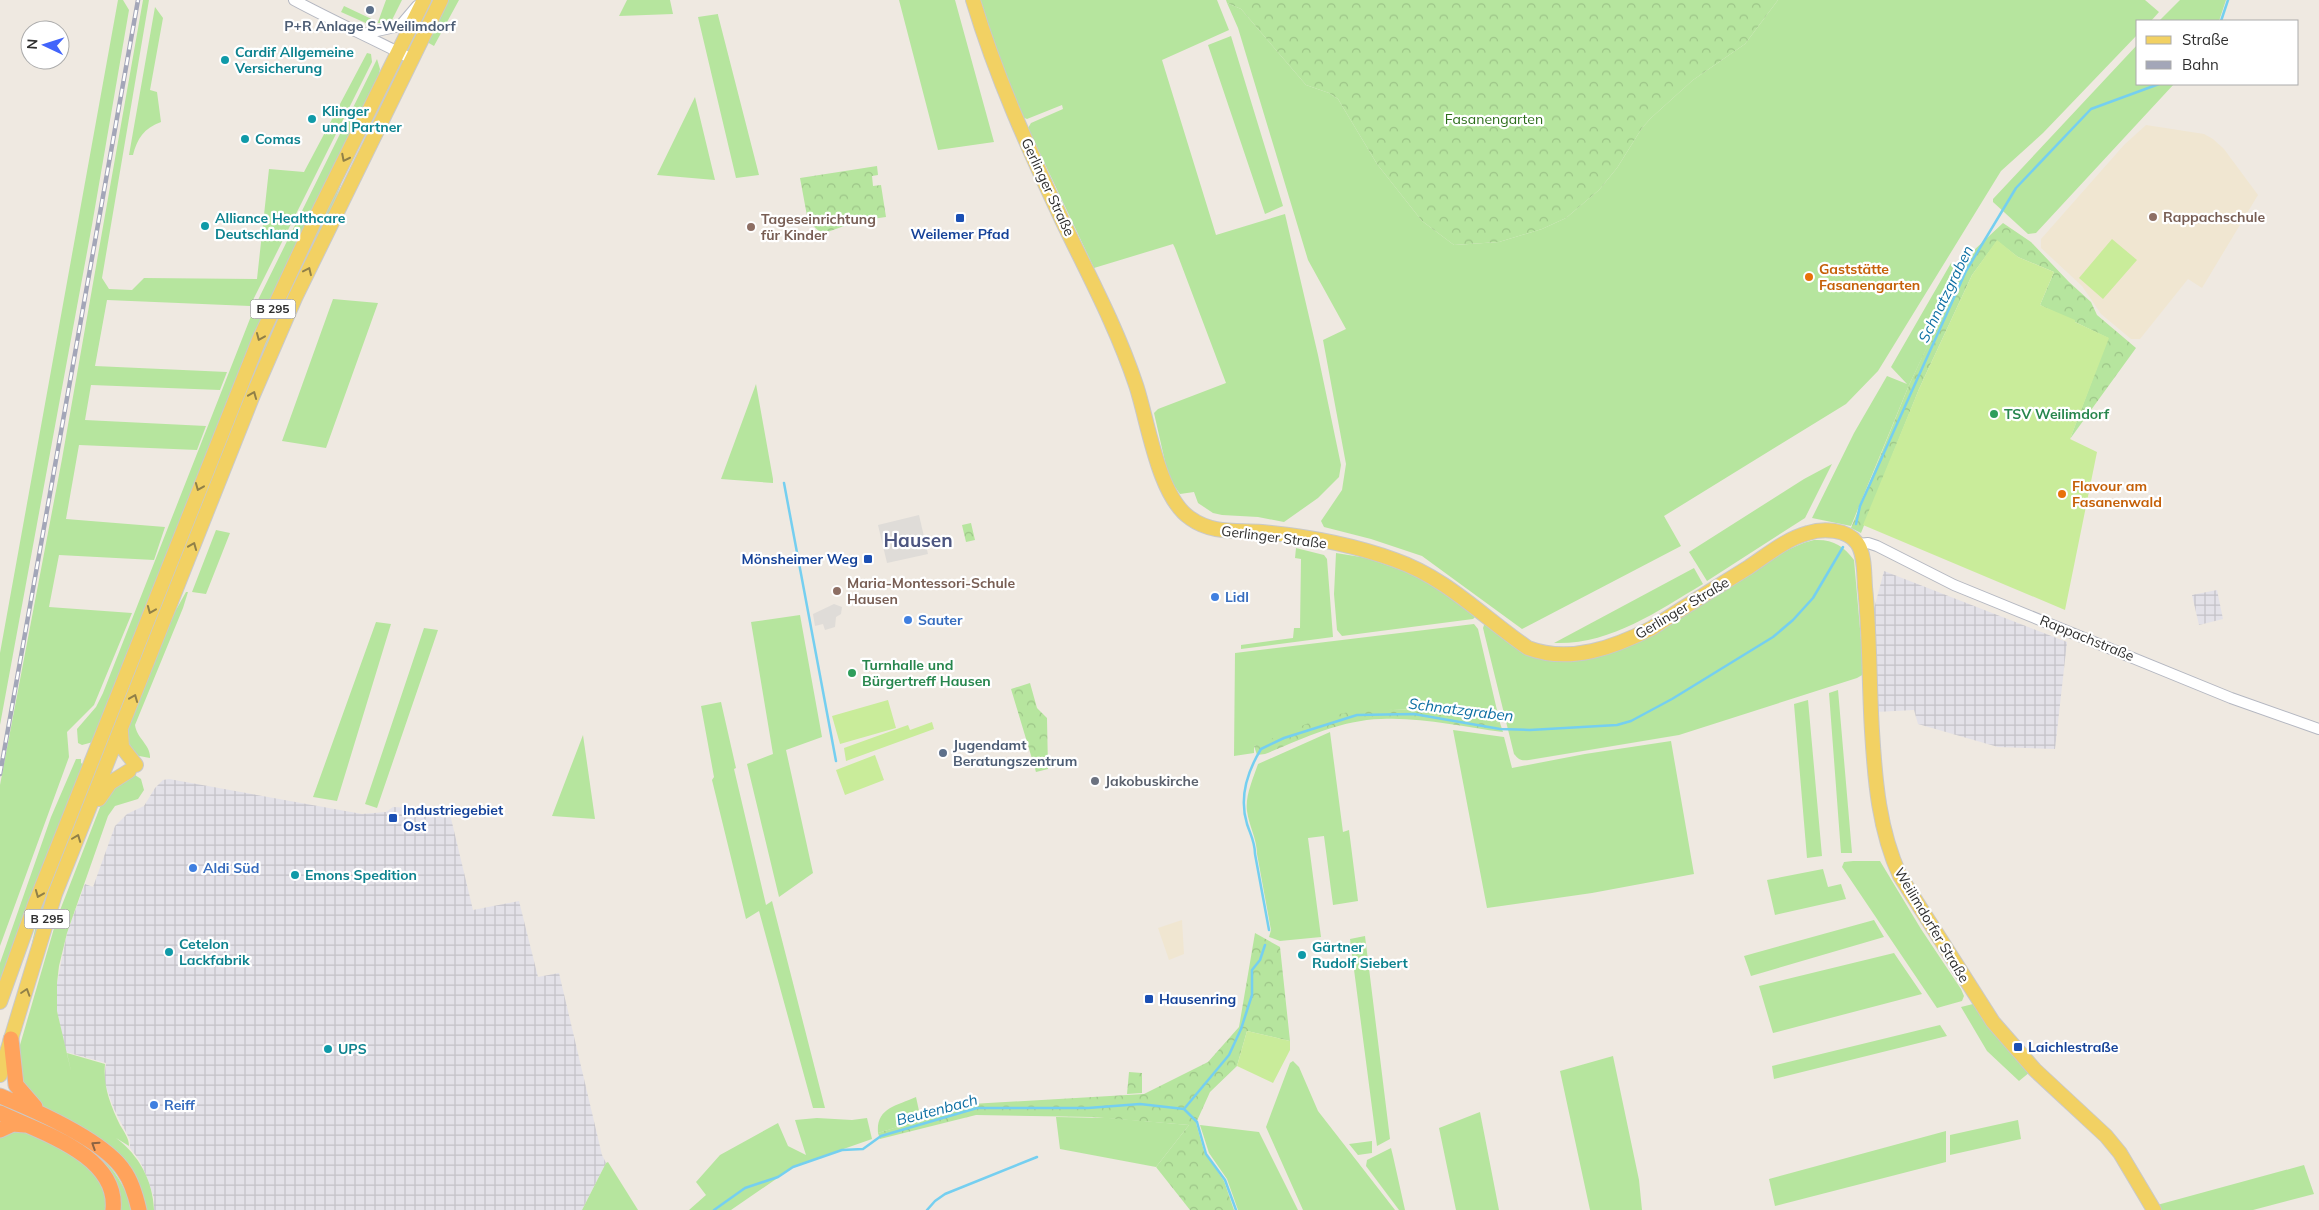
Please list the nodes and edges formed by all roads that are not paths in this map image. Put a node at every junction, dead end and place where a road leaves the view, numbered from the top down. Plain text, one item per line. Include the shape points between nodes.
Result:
1 (294, 0) edge
2 (424, 0) edge
3 (441, 0) edge
4 (973, 0) edge
5 (363, 34) junction
6 (398, 52) junction
7 (412, 60) junction
8 (1858, 544) junction
9 (121, 728) junction
10 (2319, 729) edge
11 (92, 803) junction
12 (0, 1002) edge
13 (11, 1038) junction
14 (0, 1075) edge
15 (0, 1096) edge
16 (0, 1113) edge
17 (42, 1114) junction
18 (28, 1125) junction
19 (0, 1130) edge
20 (113, 1210) edge
21 (139, 1210) edge
22 (2154, 1210) edge

1 - 5 street
2 - 5 street via 400,26
2 - 6 main road, B 295
3 - 7 main road, B 295
4 - 8 main road, Gerlinger Straße via 996,72 1122,345 1164,484 1179,509 1197,522 1221,531 1262,532 1330,543 1395,560 1436,579 1528,648 1556,655 1604,648 1630,639 1809,532 1842,532
5 - 6 street
6 - 7 street
6 -> 12 main road, B 295 via 259,340 38,895
9 -> 7 main road, B 295 via 273,347 320,244
8 - 10 street, Rappachstraße via 1877,546 1954,584 2231,698
8 - 22 main road, Weilimdorfer Straße via 1868,623 1877,790 1890,854 1900,876 1993,1022 2035,1070 2106,1136
9 - 11 main road, B 295
9 - 11 main road via 122,747 133,768 110,783
13 -> 11 main road, B 295 via 48,913
13 - 14 main road, B 295
13 - 17 highway via 16,1085
15 - 17 highway
16 - 18 highway
21 -> 17 highway via 129,1180 118,1163 91,1142
18 - 19 highway via 13,1124
18 - 20 highway via 98,1166 110,1183

